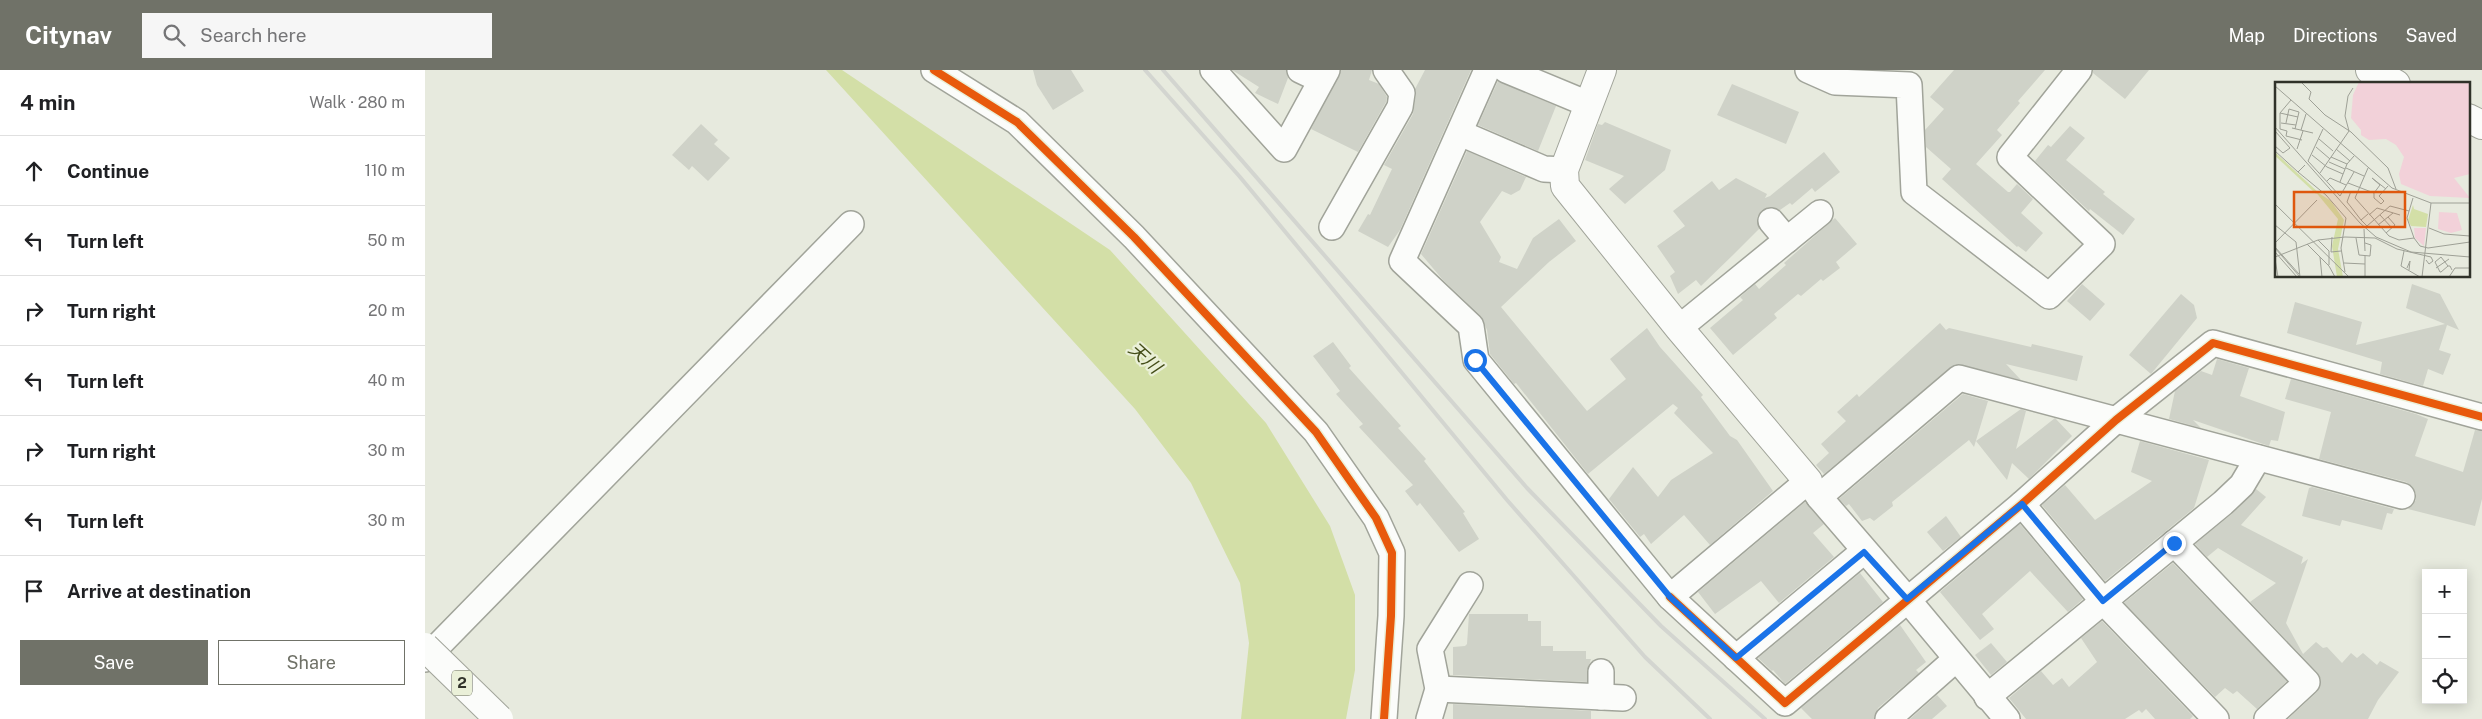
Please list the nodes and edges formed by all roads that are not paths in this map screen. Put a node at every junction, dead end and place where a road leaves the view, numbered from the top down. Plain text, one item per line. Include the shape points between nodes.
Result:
1 (934, 70) edge
2 (1213, 70) edge
3 (1386, 70) edge
4 (1487, 70) edge
5 (1506, 70) edge
6 (1602, 70) edge
7 (1808, 70) edge
8 (2079, 70) edge
9 (2370, 70) edge
10 (1316, 74) edge
11 (1915, 78) edge
12 (2392, 82) edge
13 (1588, 104) junction
14 (2469, 118) edge
15 (2482, 125) edge
16 (1460, 133) junction
17 (1564, 170) junction
18 (1819, 213) dead end
19 (1771, 221) dead end
20 (851, 224) dead end
21 (1332, 227) dead end
22 (1787, 240) junction
23 (1679, 328) junction
24 (2482, 416) edge
25 (2116, 420) junction
26 (2258, 458) junction
27 (1814, 489) junction
28 (2402, 496) dead end
29 (2022, 504) junction
30 (2174, 543) junction
31 (1864, 552) junction
32 (1469, 585) dead end
33 (1670, 597) junction
34 (1907, 599) junction
35 (2103, 601) junction
36 (425, 647) edge
37 (1736, 658) junction
38 (425, 659) edge
39 (1957, 660) junction
40 (1601, 672) dead end
41 (1438, 689) junction
42 (1993, 710) edge
43 (499, 719) edge
44 (1384, 719) edge
45 (1429, 719) edge
46 (1887, 719) edge
47 (2216, 719) edge
48 (2267, 719) edge

1 - 44 street via 1017,122 1134,237 1316,432 1377,518 1392,553
2 - 10 street via 1284,148
3 - 21 street via 1402,93 1400,107
4 - 16 street
5 - 13 street
6 - 13 main road
7 - 11 street via 1835,82
8 - 11 street via 2010,157 2102,244 2049,296 1914,192
9 - 12 main road
13 - 17 main road
14 - 15 main road
16 - 17 street via 1544,169
16 - 33 street via 1402,261 1471,326 1475,360
17 - 23 main road via 1565,186 1573,198
18 - 22 street
19 - 22 street
20 - 38 street
22 - 23 street
23 - 27 main road
24 - 25 street via 2213,343
25 - 26 street
25 - 27 street via 1959,378
25 - 29 street
26 - 28 street
26 - 30 street via 2242,485
27 - 31 street
27 - 33 street
29 - 34 street
29 - 35 street
30 - 35 street
30 - 48 street via 2307,682
31 - 34 street
31 - 37 street
32 - 41 street via 1430,649
33 - 37 street
34 - 37 street via 1785,702
34 - 39 street
35 - 42 street
35 - 47 street
36 - 43 main road, 2, bridge
39 - 42 street
39 - 46 street
40 - 41 street via 1612,697
41 - 45 street

